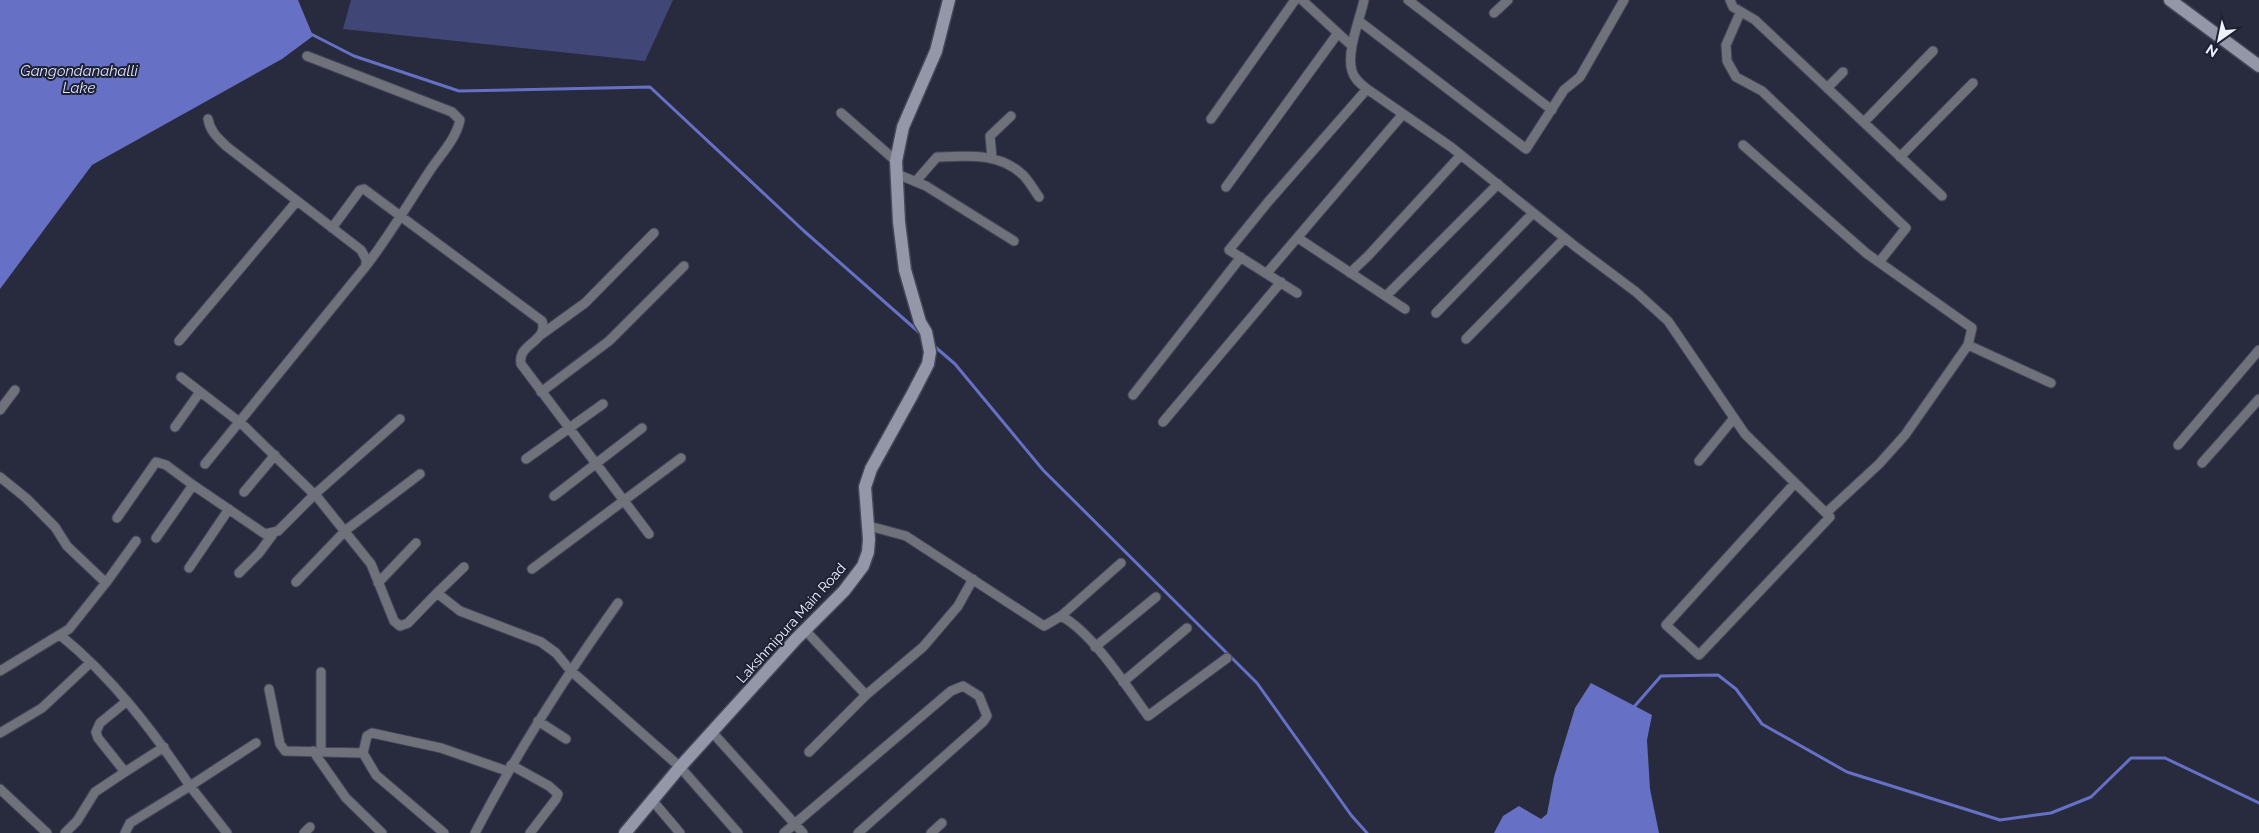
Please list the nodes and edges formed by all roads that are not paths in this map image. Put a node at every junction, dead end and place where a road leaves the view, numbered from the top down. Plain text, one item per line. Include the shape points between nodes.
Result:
1 (950, 0) edge
2 (1295, 0) edge
3 (1302, 0) edge
4 (1408, 0) edge
5 (1508, 0) edge
6 (1624, 0) edge
7 (1730, 0) edge
8 (2170, 0) edge
9 (1362, 1) edge
10 (1494, 13) dead end
11 (1740, 13) junction
12 (1360, 21) junction
13 (1338, 33) junction
14 (1352, 46) junction
15 (1932, 51) dead end
16 (307, 56) dead end
17 (2259, 66) edge
18 (1844, 72) dead end
19 (1973, 82) dead end
20 (1828, 88) junction
21 (1367, 90) junction
22 (1552, 110) junction
23 (841, 112) dead end
24 (1403, 114) junction
25 (1011, 116) dead end
26 (208, 119) dead end
27 (1212, 119) dead end
28 (1864, 122) junction
29 (1743, 146) dead end
30 (1461, 155) junction
31 (1900, 157) junction
32 (992, 158) junction
33 (896, 160) junction
34 (897, 174) junction
35 (916, 181) junction
36 (1498, 184) junction
37 (1226, 187) dead end
38 (1942, 196) dead end
39 (1039, 197) dead end
40 (297, 201) junction
41 (1533, 213) junction
42 (402, 216) junction
43 (332, 228) junction
44 (654, 233) dead end
45 (1298, 238) junction
46 (1565, 238) junction
47 (1014, 241) dead end
48 (1241, 257) junction
49 (1880, 261) junction
50 (366, 266) junction
51 (684, 266) dead end
52 (1267, 273) junction
53 (1350, 273) junction
54 (1281, 282) junction
55 (1297, 293) dead end
56 (1386, 296) junction
57 (1405, 309) dead end
58 (1436, 313) dead end
59 (542, 334) junction
60 (1466, 339) dead end
61 (179, 341) dead end
62 (1968, 345) junction
63 (2259, 350) edge
64 (180, 377) dead end
65 (2051, 383) dead end
66 (15, 390) dead end
67 (200, 392) junction
68 (541, 392) junction
69 (1132, 395) dead end
70 (2259, 399) edge
71 (603, 404) dead end
72 (0, 410) edge
73 (1734, 418) junction
74 (400, 420) dead end
75 (239, 421) junction
76 (1163, 422) dead end
77 (175, 428) dead end
78 (642, 428) dead end
79 (568, 429) junction
80 (2178, 445) dead end
81 (274, 455) junction
82 (681, 458) dead end
83 (526, 459) dead end
84 (1699, 461) dead end
85 (2202, 463) dead end
86 (205, 464) dead end
87 (595, 464) junction
88 (420, 474) dead end
89 (0, 477) edge
90 (1796, 483) junction
91 (193, 485) junction
92 (244, 492) dead end
93 (315, 494) junction
94 (554, 496) dead end
95 (624, 500) junction
96 (229, 509) junction
97 (1826, 512) junction
98 (117, 518) dead end
99 (869, 526) junction
100 (346, 530) junction
101 (273, 534) junction
102 (649, 534) dead end
103 (156, 538) dead end
104 (136, 541) dead end
105 (416, 543) dead end
106 (1121, 563) dead end
107 (464, 567) dead end
108 (189, 568) dead end
109 (532, 570) dead end
110 (239, 573) dead end
111 (972, 579) junction
112 (296, 582) dead end
113 (378, 582) junction
114 (106, 583) junction
115 (437, 593) junction
116 (1156, 597) dead end
117 (618, 603) dead end
118 (1061, 616) junction
119 (1188, 628) dead end
120 (805, 630) junction
121 (60, 635) junction
122 (1095, 647) junction
123 (1227, 658) dead end
124 (90, 663) junction
125 (570, 670) junction
126 (0, 671) edge
127 (320, 672) dead end
128 (1123, 682) junction
129 (269, 689) dead end
130 (866, 695) junction
131 (127, 701) junction
132 (538, 721) junction
133 (712, 732) junction
134 (0, 733) edge
135 (566, 739) dead end
136 (256, 743) dead end
137 (164, 747) junction
138 (317, 751) junction
139 (809, 752) dead end
140 (363, 753) junction
141 (680, 767) junction
142 (509, 768) junction
143 (125, 772) junction
144 (190, 786) junction
145 (0, 789) edge
146 (652, 800) junction
147 (942, 823) dead end
148 (795, 824) junction
149 (47, 833) edge
150 (65, 833) edge
151 (125, 833) edge
152 (227, 833) edge
153 (382, 833) edge
154 (444, 833) edge
155 (474, 833) edge
156 (530, 833) edge
157 (626, 833) edge
158 (680, 833) edge
159 (738, 833) edge
160 (784, 833) edge
161 (803, 833) edge
162 (858, 833) edge
163 (931, 833) edge

1 - 33 main road, Lakshmipura Main Road via 936,51 902,127
2 - 27 street
3 - 13 street
4 - 22 street
5 - 10 street
6 - 22 street via 1580,78 1564,90
7 - 11 street
8 - 17 main road
9 - 12 street
11 - 20 street via 1755,20
11 - 49 street via 1726,44 1727,62 1736,77 1762,92 1906,228
12 - 14 street
12 - 22 street via 1526,149
13 - 14 street
13 - 37 street
14 - 21 street via 1351,70
15 - 28 street
16 - 42 street via 452,112 460,120 458,130
18 - 20 street
19 - 31 street
20 - 28 street
21 - 24 street
21 - 48 street via 1229,250
23 - 33 street
24 - 30 street
24 - 45 street
25 - 32 street via 990,136
26 - 40 street via 215,135 226,146
28 - 31 street
29 - 49 street via 1866,253
30 - 36 street
30 - 53 street
31 - 38 street
32 - 35 street via 937,157
32 - 39 street via 1023,176
33 - 34 main road, Lakshmipura Main Road
34 - 35 street
34 - 99 main road, Lakshmipura Main Road via 905,270 930,352 928,364 912,396 871,469 865,487
35 - 47 street
36 - 41 street
36 - 56 street
40 - 43 street
40 - 61 street
41 - 46 street
41 - 58 street
42 - 43 street via 364,189
42 - 50 street
42 - 59 street via 530,310 542,321
43 - 50 street via 360,250
44 - 59 street via 585,302
45 - 52 street
45 - 53 street
46 - 60 street
46 - 73 street via 1636,292 1668,321
48 - 52 street
48 - 69 street
49 - 62 street via 1972,328
50 - 75 street
51 - 68 street via 609,341
52 - 54 street
53 - 56 street
54 - 55 street
54 - 76 street
56 - 57 street
59 - 68 street via 519,357 524,370
62 - 65 street
62 - 97 street via 1905,435 1879,464
63 - 80 street
64 - 67 street
66 - 72 street
67 - 75 street
67 - 77 street
68 - 79 street
70 - 85 street
71 - 79 street
73 - 84 street
73 - 90 street via 1745,434
74 - 93 street
75 - 81 street
75 - 86 street
78 - 87 street
79 - 83 street
79 - 87 street
81 - 92 street
81 - 93 street
82 - 95 street
87 - 94 street
87 - 95 street
88 - 100 street
89 - 114 street via 26,498 67,546
90 - 97 street
90 - 97 street via 1666,625 1699,655 1830,516
91 - 96 street
91 - 98 street via 166,465 156,462
91 - 103 street
93 - 100 street
93 - 101 street
95 - 102 street
95 - 109 street
96 - 101 street via 265,534
96 - 108 street
99 - 111 street via 906,536
99 - 120 main road, Lakshmipura Main Road via 868,552 863,566 844,591
100 - 112 street
100 - 113 street via 371,564
101 - 110 street
104 - 114 street
105 - 113 street
106 - 118 street
107 - 115 street
111 - 118 street via 1044,626
111 - 130 street via 958,606 923,646
113 - 115 street via 394,621 400,626 408,623
114 - 121 street via 69,629
115 - 125 street via 460,611 541,642 556,653
116 - 122 street
117 - 125 street
118 - 122 street via 1073,622
119 - 128 street
120 - 130 street
120 - 133 main road, Lakshmipura Main Road
121 - 124 street
121 - 126 street
122 - 128 street
123 - 128 street via 1148,716
124 - 131 street
124 - 134 street via 42,708
125 - 132 street
125 - 141 street
127 - 138 street
129 - 138 street via 280,744 293,752
130 - 139 street
131 - 137 street
131 - 143 street via 100,723 96,732
132 - 135 street
132 - 142 street
133 - 141 main road, Lakshmipura Main Road
133 - 148 street
136 - 144 street
137 - 143 street
137 - 144 street
138 - 140 street
138 - 153 street via 346,798
140 - 142 street via 367,736 372,733 441,748
140 - 154 street via 376,774
141 - 146 main road, Lakshmipura Main Road
141 - 159 street
142 - 155 street
142 - 156 street via 558,794
143 - 150 street via 95,792 77,821
144 - 151 street via 130,823
144 - 152 street
145 - 149 street
146 - 157 main road, Lakshmipura Main Road
146 - 158 street
147 - 163 street
148 - 160 street
148 - 161 street
148 - 162 street via 951,691 964,686 979,696 987,716 984,722

